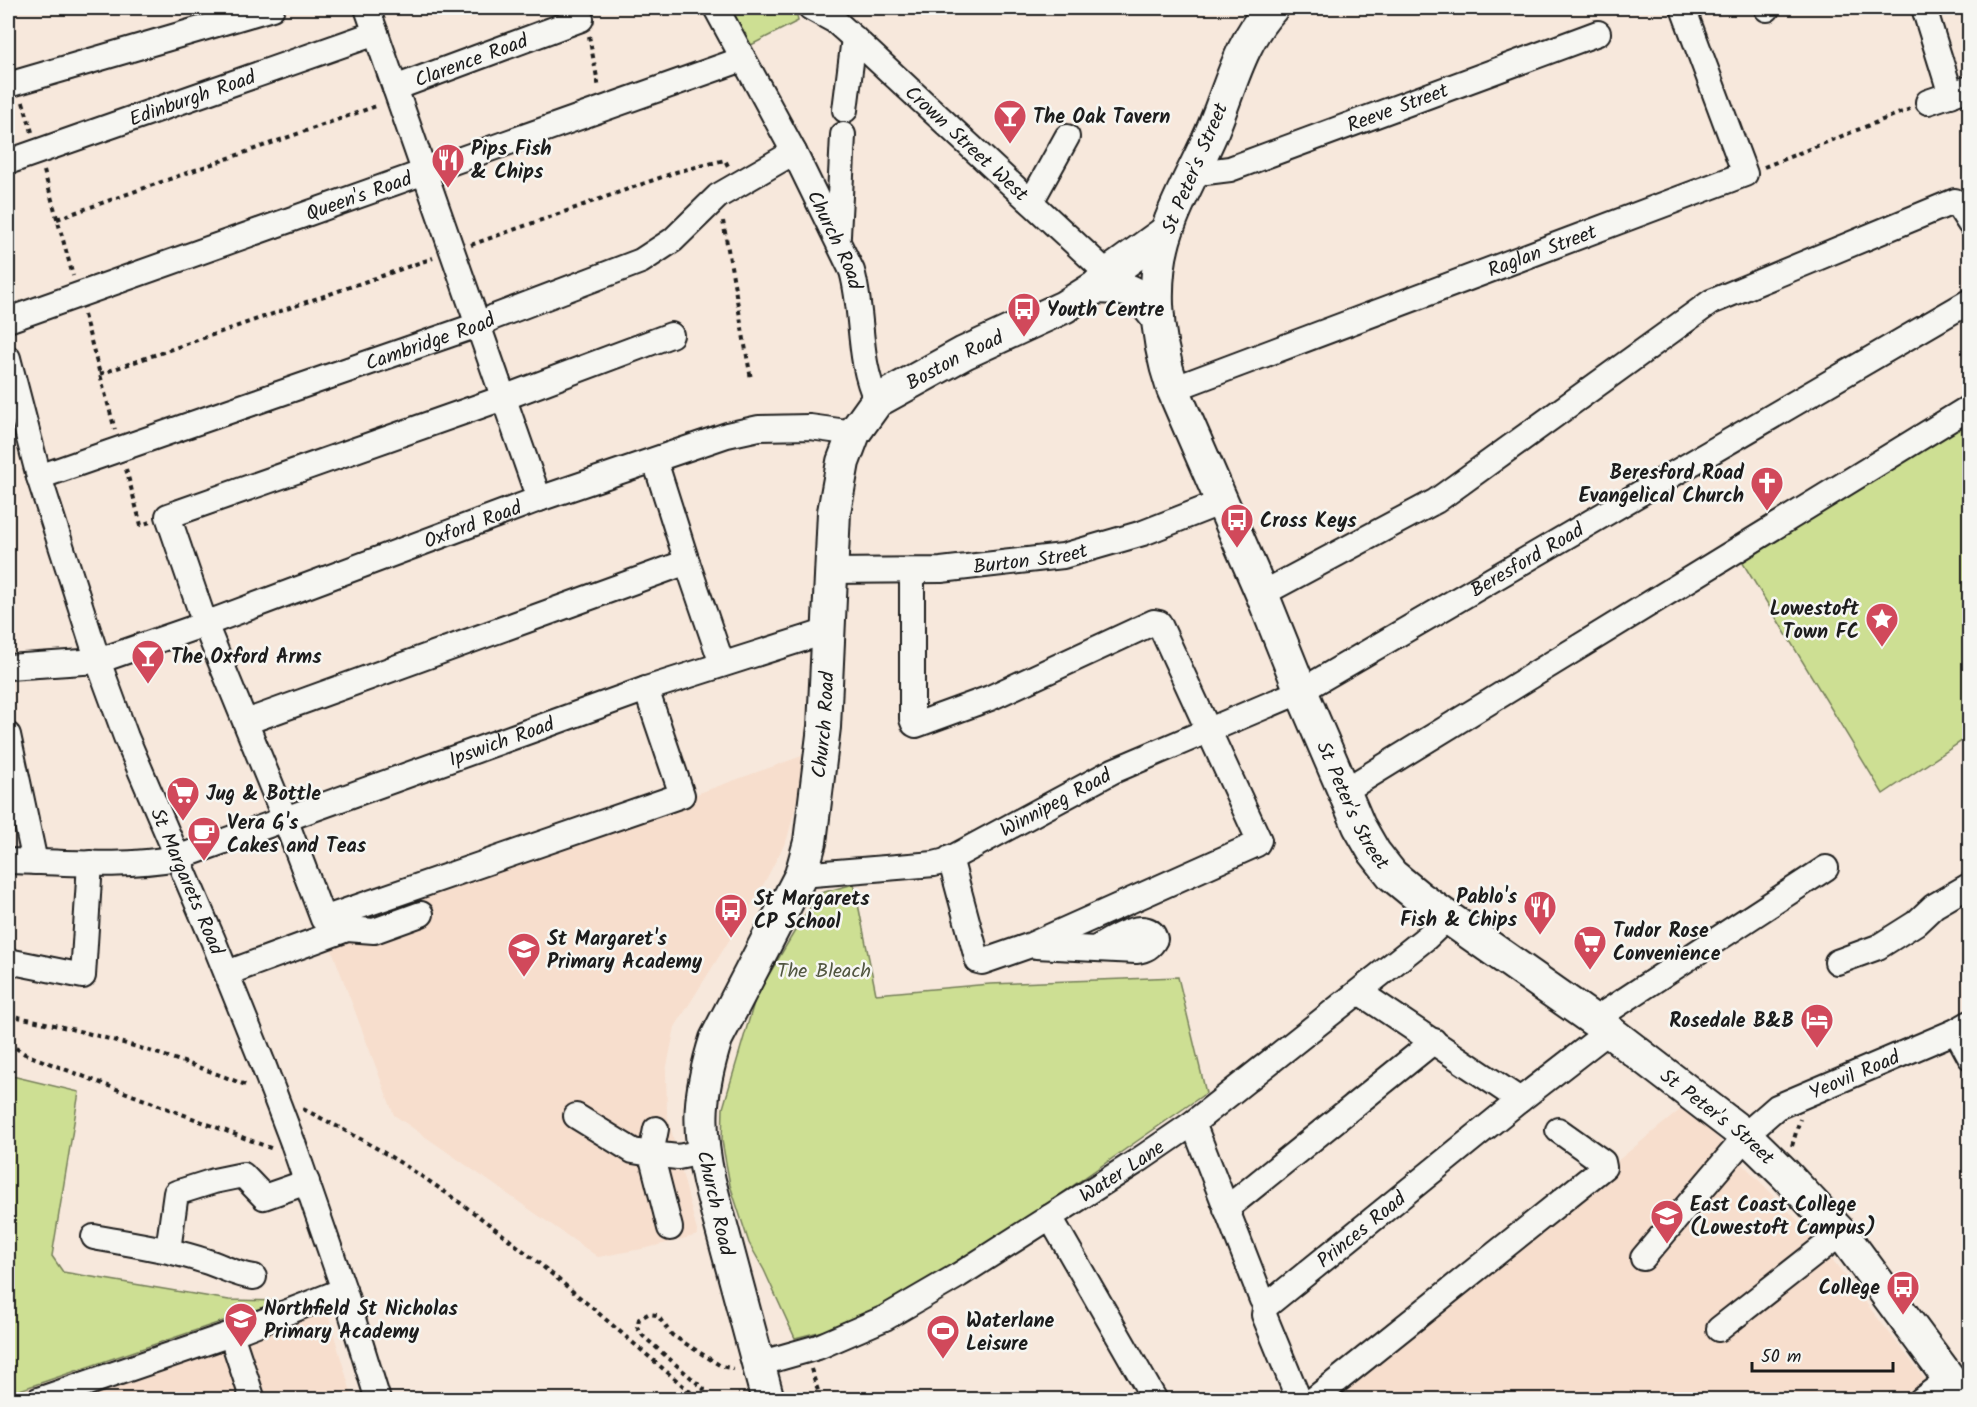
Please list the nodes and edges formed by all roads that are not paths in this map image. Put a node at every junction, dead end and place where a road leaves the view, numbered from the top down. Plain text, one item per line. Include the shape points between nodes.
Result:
1 (272, 8) edge
2 (368, 8) edge
3 (716, 8) edge
4 (811, 8) edge
5 (1683, 8) edge
6 (1924, 8) edge
7 (1261, 12) edge
8 (841, 14) edge
9 (581, 20) road end
10 (376, 33) junction
11 (1598, 33) dead end
12 (854, 38) junction
13 (743, 59) junction
14 (8, 85) edge
15 (1960, 91) edge
16 (397, 93) junction
17 (1928, 102) road end
18 (845, 110) dead end
19 (843, 135) dead end
20 (1067, 137) dead end
21 (794, 152) junction
22 (8, 162) edge
23 (1195, 169) junction
24 (424, 173) junction
25 (1031, 202) junction
26 (1970, 224) edge
27 (1166, 232) junction
28 (838, 239) junction
29 (1104, 283) junction
30 (1970, 301) edge
31 (1158, 319) junction
32 (8, 320) edge
33 (477, 326) junction
34 (671, 335) dead end
35 (8, 358) edge
36 (1173, 389) junction
37 (503, 398) junction
38 (878, 400) junction
39 (1970, 407) edge
40 (14, 413) edge
41 (854, 433) junction
42 (655, 461) junction
43 (39, 477) junction
44 (539, 500) junction
45 (1222, 502) junction
46 (687, 562) junction
47 (830, 571) junction
48 (912, 572) junction
49 (1262, 594) junction
50 (205, 624) junction
51 (828, 632) junction
52 (98, 661) junction
53 (722, 664) junction
54 (8, 667) edge
55 (646, 689) junction
56 (1301, 691) junction
57 (246, 722) junction
58 (1209, 731) junction
59 (8, 735) edge
60 (11, 770) edge
61 (1344, 790) junction
62 (285, 819) junction
63 (177, 858) junction
64 (950, 858) junction
65 (8, 861) edge
66 (35, 862) junction
67 (90, 863) junction
68 (1826, 868) dead end
69 (801, 875) junction
70 (1970, 885) edge
71 (421, 914) dead end
72 (1448, 917) junction
73 (1031, 945) junction
74 (1095, 949) dead end
75 (8, 961) edge
76 (1837, 962) dead end
77 (227, 973) junction
78 (1359, 992) junction
79 (1601, 1025) junction
80 (1963, 1027) edge
81 (1434, 1041) junction
82 (1970, 1057) edge
83 (1520, 1100) junction
84 (576, 1116) dead end
85 (1192, 1123) junction
86 (656, 1129) dead end
87 (1558, 1130) dead end
88 (1747, 1137) junction
89 (703, 1152) junction
90 (651, 1154) junction
91 (307, 1182) junction
92 (1226, 1209) junction
93 (1050, 1217) junction
94 (670, 1228) dead end
95 (1840, 1234) junction
96 (94, 1237) dead end
97 (168, 1250) junction
98 (1643, 1258) dead end
99 (254, 1277) dead end
100 (344, 1290) junction
101 (1266, 1303) junction
102 (1719, 1329) dead end
103 (231, 1334) junction
104 (758, 1364) junction
105 (1957, 1389) edge
106 (38, 1400) edge
107 (254, 1400) edge
108 (378, 1400) edge
109 (768, 1400) edge
110 (1155, 1400) edge
111 (1299, 1400) edge
112 (1313, 1400) edge
113 (1921, 1400) edge

1 - 14 street
2 - 10 street
3 - 13 street, Church Road
4 - 8 street, Crown Street West
5 - 36 street, Raglan Street via 1745,174
6 - 15 street
7 - 23 main road, St Peter's Street
8 - 12 street, Crown Street West
9 - 16 street, Clarence Road
10 - 16 street
10 - 22 street, Edinburgh Road
11 - 23 street, Reeve Street via 1230,169
12 - 18 street
12 - 25 street, Crown Street West
13 - 21 street, Church Road
13 - 24 street, Queen's Road
15 - 17 street
16 - 24 street
19 - 28 street
20 - 25 street
21 - 28 street, Church Road
21 - 33 street, Cambridge Road via 728,191 673,240 641,261
23 - 27 main road, St Peter's Street
24 - 32 street, Queen's Road
24 - 33 street
25 - 29 street, Crown Street West
26 - 49 street via 1955,201 1711,302 1437,501
27 - 29 main road, Boston Road
27 - 31 main road, St Peter's Street via 1156,295
28 - 38 street, Church Road via 858,292 866,368
29 - 31 main road via 1134,292
29 - 38 main road, Boston Road via 1064,307 964,352
30 - 56 street, Beresford Road
31 - 36 main road, St Peter's Street
33 - 37 street
33 - 43 street, Cambridge Road
34 - 37 street
35 - 40 street, St Margarets Road
36 - 45 main road, St Peter's Street
37 - 44 street
37 - 50 street via 168,516
38 - 41 main road, Church Road
39 - 61 street
40 - 43 street, St Margarets Road
41 - 42 street, Oxford Road via 810,427 759,428 727,435
41 - 47 main road, Church Road via 843,462 834,512
42 - 44 street, Oxford Road
42 - 46 street
43 - 52 street, St Margarets Road
44 - 50 street, Oxford Road
45 - 48 street, Burton Street via 1143,533 1063,556
45 - 49 main road, St Peter's Street
46 - 53 street
46 - 57 street
47 - 48 street, Burton Street
47 - 51 main road, Church Road
48 - 58 street via 914,724 990,698 1154,622 1160,623
49 - 56 main road, St Peter's Street
50 - 52 street, Oxford Road
50 - 57 street
51 - 53 street, Ipswich Road
51 - 69 main road, Church Road via 817,799
52 - 54 street, Oxford Road
52 - 63 street, St Margarets Road
53 - 55 street, Ipswich Road
55 - 62 street, Ipswich Road
55 - 62 street via 682,795 323,919
56 - 58 street, Winnipeg Road
56 - 61 main road, St Peter's Street
57 - 62 street
58 - 64 street, Winnipeg Road via 1113,771
58 - 73 street via 1259,840 1257,844
59 - 60 street
60 - 66 street
61 - 72 main road, St Peter's Street via 1359,826 1392,875
62 - 63 street, Ipswich Road
63 - 67 street, Ipswich Road
63 - 77 street, St Margarets Road
64 - 69 street, Winnipeg Road via 934,864
64 - 73 street via 978,961
65 - 66 street, Ipswich Road
66 - 67 street, Ipswich Road
67 - 75 street via 83,976
68 - 79 street, Princes Road
69 - 89 main road, Church Road via 716,1039 701,1096
70 - 76 street via 1878,947
71 - 77 street via 374,931 347,929
72 - 78 street, Water Lane
72 - 79 main road, St Peter's Street
73 - 74 street
77 - 91 street, St Margarets Road, bridge
78 - 81 street
78 - 85 street, Water Lane
79 - 83 street, Princes Road
79 - 88 main road, St Peter's Street
80 - 82 street
80 - 88 street, Yeovil Road via 1777,1107
81 - 83 street
81 - 92 street
83 - 101 street, Princes Road
84 - 90 street via 633,1151
85 - 92 street
85 - 93 street, Water Lane
86 - 90 street
87 - 112 street via 1603,1162 1604,1167
88 - 95 main road, St Peter's Street
88 - 98 street, Yeovil Road
89 - 90 street via 678,1157
89 - 104 main road, Church Road
90 - 94 street
91 - 97 street via 264,1197 243,1175 176,1193
91 - 100 street, St Margarets Road
92 - 101 street
93 - 104 street, Water Lane via 885,1318 818,1347
93 - 110 street
95 - 102 street
95 - 105 main road, St Peter's Street
96 - 97 street
97 - 99 street via 234,1274
100 - 103 street
100 - 108 street, St Margarets Road
101 - 111 street via 1264,1315
103 - 106 street
103 - 107 street
104 - 109 main road, Church Road
105 - 113 street

